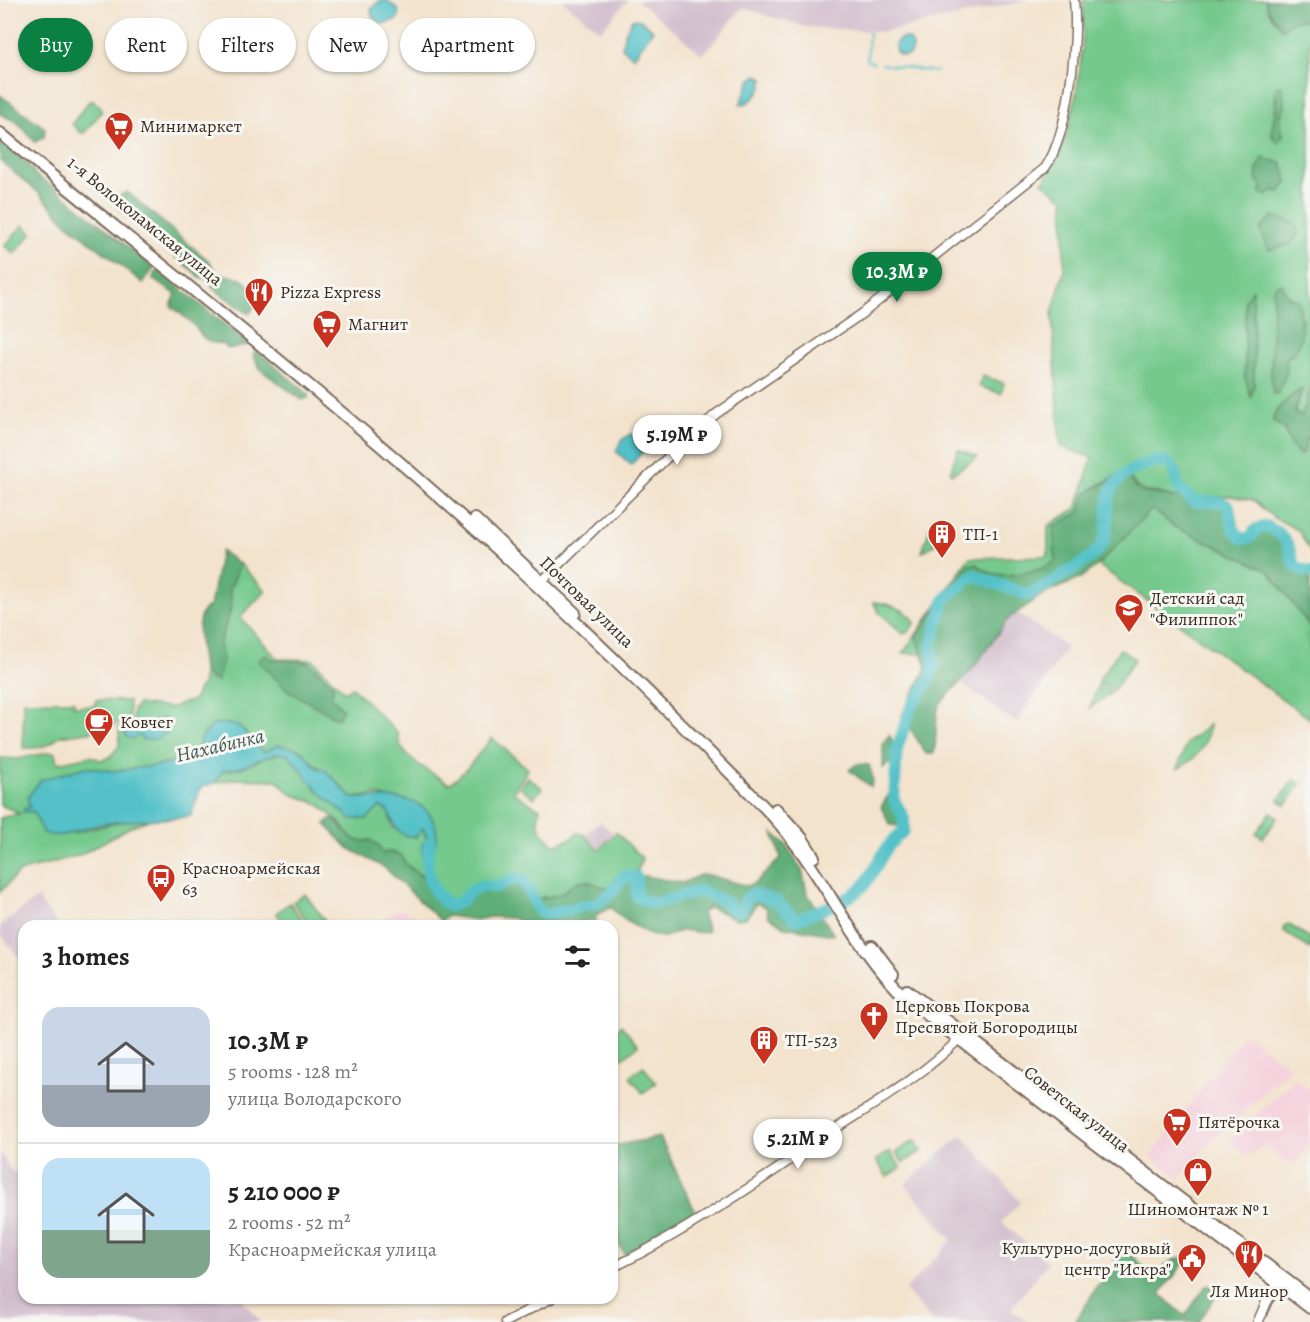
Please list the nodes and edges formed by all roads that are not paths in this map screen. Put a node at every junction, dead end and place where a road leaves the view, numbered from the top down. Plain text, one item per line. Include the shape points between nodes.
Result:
1 (1074, 0) edge
2 (0, 124) edge
3 (0, 133) edge
4 (267, 347) junction
5 (539, 584) junction
6 (847, 915) junction
7 (966, 1038) junction
8 (618, 1265) edge
9 (1281, 1281) junction
10 (1310, 1298) edge
11 (540, 1304) edge
12 (1310, 1308) edge
13 (505, 1322) edge
14 (1258, 1322) edge

1 - 5 street via 1074,57 1058,142 1045,168 863,313 716,414
2 - 4 main road, 1-я Волоколамская улица
3 - 4 main road, 1-я Волоколамская улица
4 - 5 main road, Почтовая улица via 402,455
5 - 6 main road, Почтовая улица via 781,825
6 - 7 main road via 898,982
6 - 7 main road, Советская улица via 893,986 915,1006
7 - 8 street via 909,1081 755,1183
7 - 9 main road, Советская улица
9 - 10 main road, Советская улица
9 - 12 main road, Советская улица
9 - 14 main road
11 - 13 street

